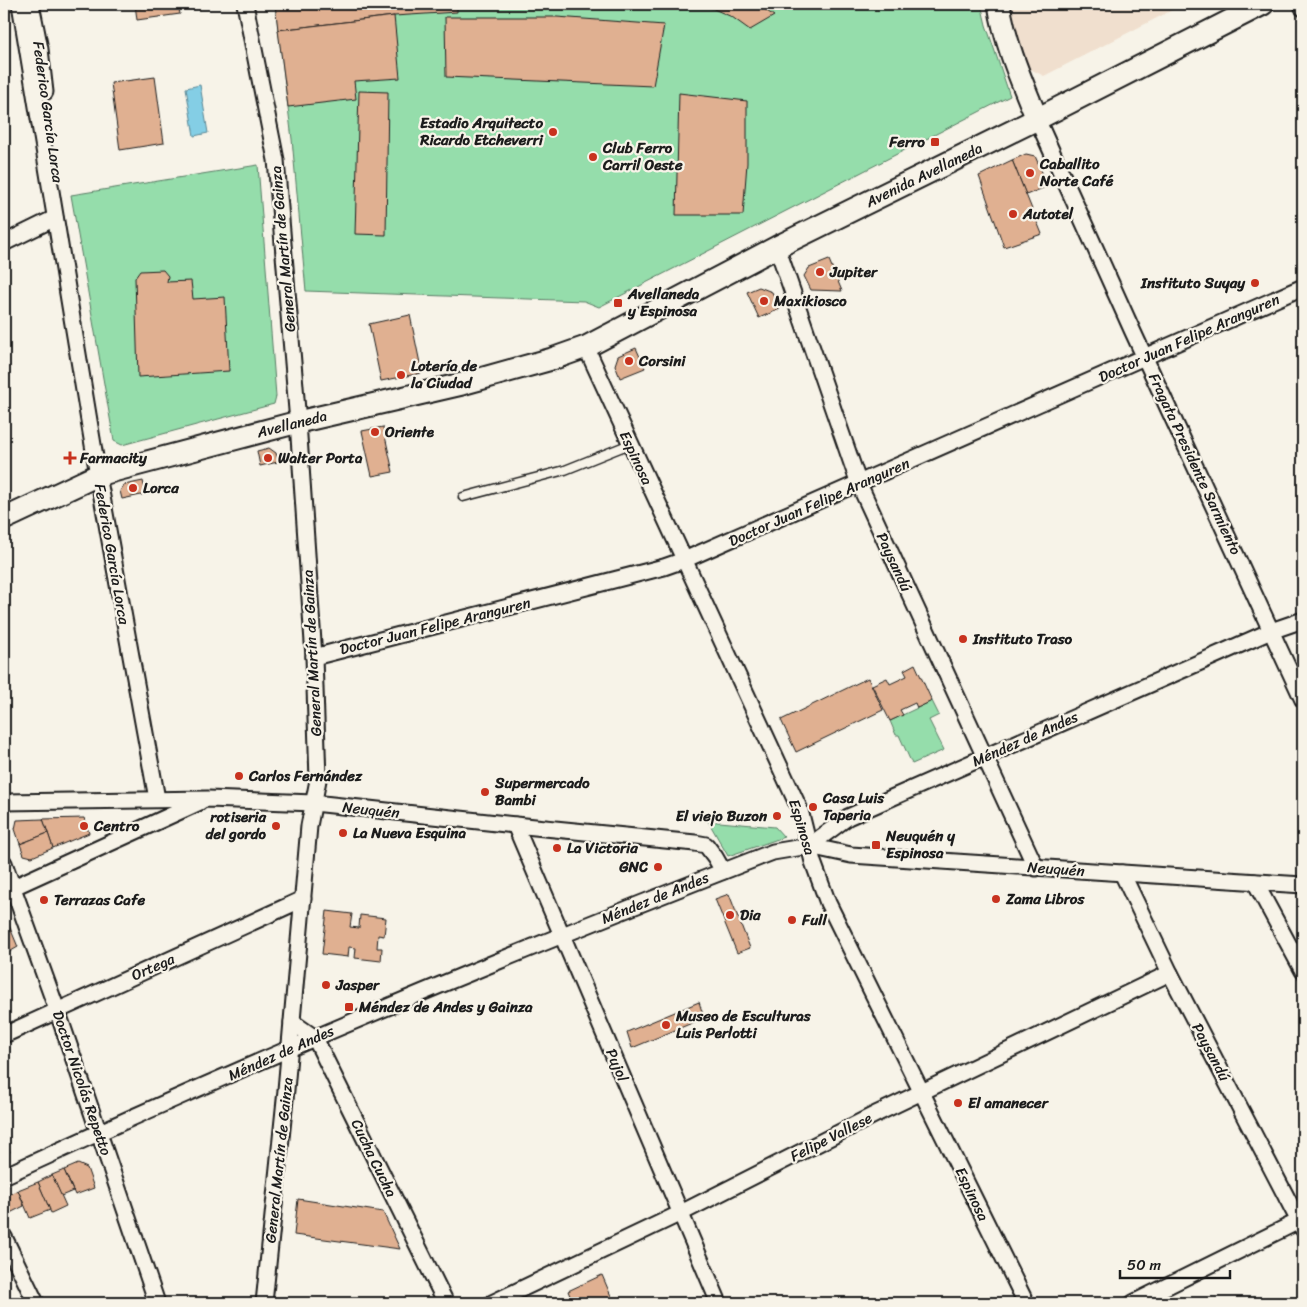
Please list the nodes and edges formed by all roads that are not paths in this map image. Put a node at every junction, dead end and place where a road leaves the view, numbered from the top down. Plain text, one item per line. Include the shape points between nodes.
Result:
1 (10, 4) edge
2 (20, 4) edge
3 (31, 4) edge
4 (244, 4) edge
5 (999, 4) edge
6 (1263, 4) edge
7 (1302, 4) edge
8 (1303, 8) edge
9 (1037, 119) junction
10 (55, 218) junction
11 (4, 243) edge
12 (777, 247) junction
13 (1303, 287) edge
14 (586, 347) junction
15 (1146, 357) junction
16 (298, 422) junction
17 (630, 444) junction
18 (98, 475) junction
19 (858, 484) junction
20 (463, 497) dead end
21 (4, 519) edge
22 (684, 560) junction
23 (1303, 620) edge
24 (1271, 631) junction
25 (314, 657) junction
26 (1303, 700) edge
27 (985, 757) junction
28 (208, 799) junction
29 (157, 800) junction
30 (4, 802) edge
31 (314, 803) junction
32 (515, 826) junction
33 (809, 846) junction
34 (4, 863) edge
35 (1036, 868) junction
36 (723, 871) junction
37 (1122, 874) junction
38 (1255, 882) junction
39 (1303, 885) edge
40 (8, 889) edge
41 (303, 899) junction
42 (561, 936) junction
43 (1303, 971) edge
44 (1170, 974) junction
45 (57, 1010) junction
46 (292, 1022) junction
47 (4, 1035) edge
48 (315, 1038) junction
49 (289, 1049) junction
50 (922, 1093) junction
51 (99, 1132) junction
52 (4, 1176) edge
53 (680, 1213) junction
54 (1302, 1223) edge
55 (4, 1237) edge
56 (36, 1303) edge
57 (157, 1303) edge
58 (264, 1303) edge
59 (446, 1303) edge
60 (492, 1303) edge
61 (719, 1303) edge
62 (1026, 1303) edge
63 (1133, 1303) edge

1 - 10 street, Federico García Lorca via 44,207
2 - 10 street, Federico García Lorca
3 - 10 street, Federico García Lorca via 62,204
4 - 16 street, General Martín de Gainza via 276,160
5 - 9 main road via 1007,40
6 - 9 main road, Avenida Avellaneda
7 - 8 street
9 - 12 main road, Avenida Avellaneda
9 - 15 street, Fragata Presidente Sarmiento
10 - 11 street
10 - 18 street, Federico García Lorca
12 - 14 main road, Avenida Avellaneda
12 - 19 street, Paysandú
13 - 15 street, Doctor Juan Felipe Aranguren
14 - 16 main road, Avellaneda via 462,384
14 - 17 street, Espinosa
15 - 19 street, Doctor Juan Felipe Aranguren
15 - 24 street, Fragata Presidente Sarmiento
16 - 18 main road, Avellaneda
16 - 25 street, General Martín de Gainza
17 - 20 lane via 565,470
17 - 22 street, Espinosa
18 - 21 main road, Avellaneda
18 - 29 street, Federico García Lorca
19 - 22 street, Doctor Juan Felipe Aranguren
19 - 27 street, Paysandú
22 - 25 street, Doctor Juan Felipe Aranguren
22 - 33 street, Espinosa via 800,810
23 - 24 street, Méndez de Andes
24 - 26 street, Fragata Presidente Sarmiento
24 - 27 street, Méndez de Andes
25 - 31 street, General Martín de Gainza via 318,780
27 - 33 street, Méndez de Andes via 848,817
27 - 35 street, Paysandú
28 - 29 street, Neuquén
28 - 31 street, Neuquén
28 - 40 street
29 - 30 street, Neuquén
31 - 32 street, Neuquén
31 - 41 street, General Martín de Gainza
32 - 36 street, Neuquén via 706,845
32 - 42 street, Pujol
33 - 35 street, Neuquén via 851,855
33 - 36 street, Méndez de Andes via 773,852
33 - 50 street, Espinosa via 828,902
34 - 40 street, Doctor Nicolás Repetto
35 - 37 street, Neuquén
36 - 42 street, Méndez de Andes
37 - 38 street, Neuquén
37 - 44 street, Paysandú
38 - 39 street, Neuquén
38 - 43 street
40 - 45 street, Doctor Nicolás Repetto
41 - 45 street, Ortega
41 - 46 street, General Martín de Gainza
42 - 48 street, Méndez de Andes
42 - 53 street, Pujol
44 - 50 street, Felipe Vallese
44 - 54 street, Paysandú
45 - 47 street, Ortega
45 - 51 street, Doctor Nicolás Repetto
46 - 48 street, Cucha Cucha
46 - 49 street, General Martín de Gainza
48 - 49 street, Méndez de Andes
48 - 59 street, Cucha Cucha
49 - 51 street, Méndez de Andes
49 - 58 street, General Martín de Gainza
50 - 53 street, Felipe Vallese
50 - 62 street, Espinosa
51 - 52 street, Méndez de Andes
51 - 57 street, Doctor Nicolás Repetto
53 - 60 street, Felipe Vallese
53 - 61 street, Pujol
54 - 63 street
55 - 56 street

